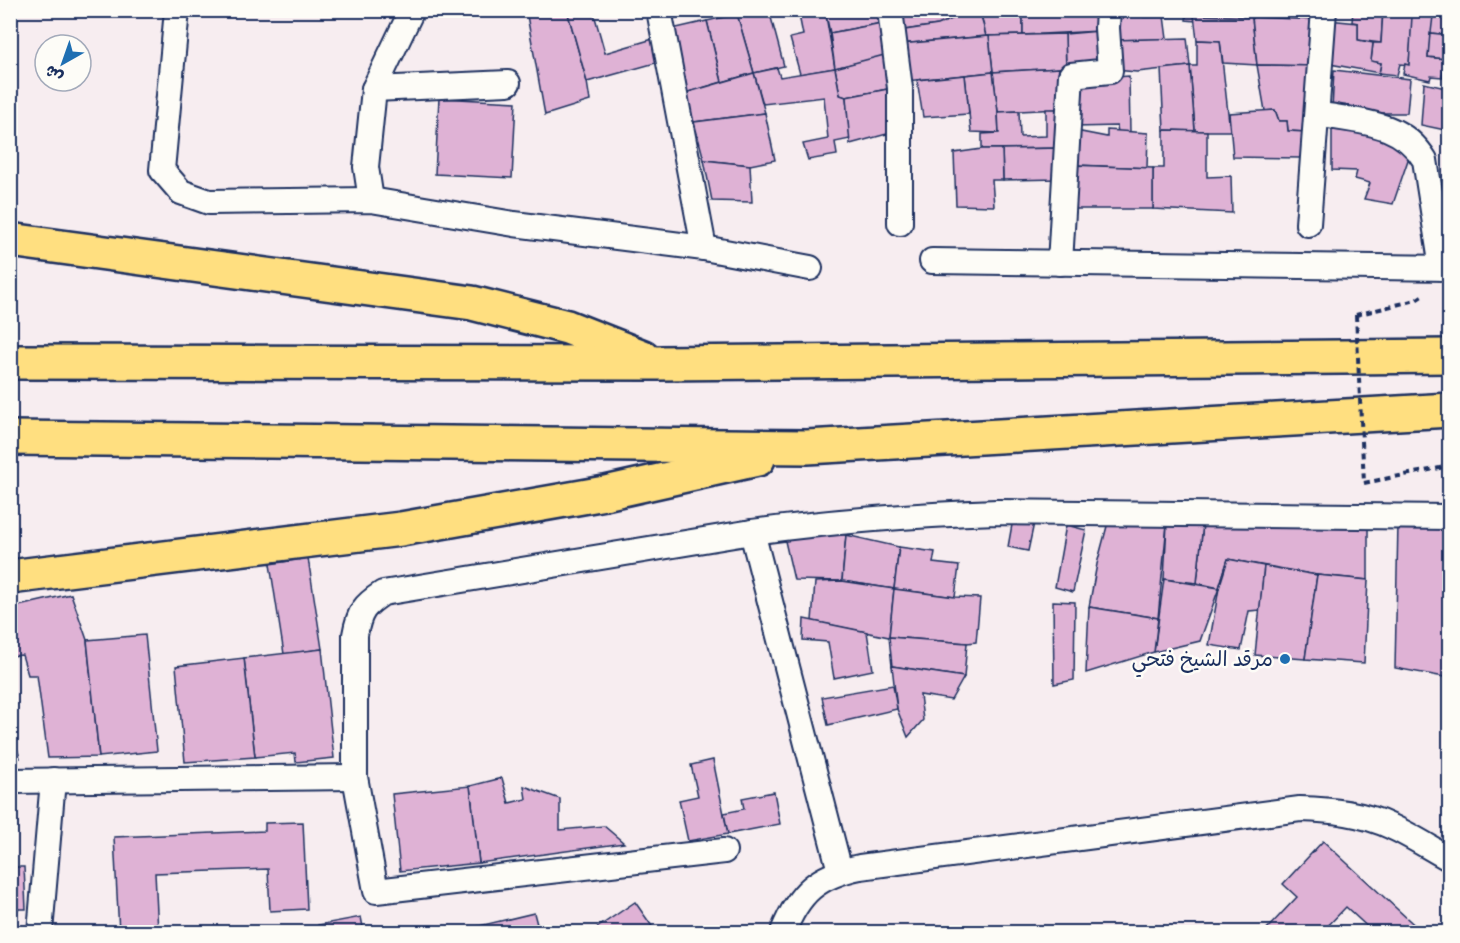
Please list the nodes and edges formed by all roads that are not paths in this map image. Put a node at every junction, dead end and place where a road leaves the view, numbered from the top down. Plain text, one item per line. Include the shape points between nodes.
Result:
1 (177, 10) edge
2 (412, 10) edge
3 (659, 10) edge
4 (890, 10) edge
5 (1108, 10) edge
6 (1324, 10) edge
7 (508, 83) dead end
8 (374, 89) junction
9 (1317, 114) junction
10 (371, 200) junction
11 (900, 223) dead end
12 (1308, 224) dead end
13 (10, 240) edge
14 (704, 248) junction
15 (932, 261) dead end
16 (1059, 263) junction
17 (810, 268) dead end
18 (1446, 268) edge
19 (1449, 356) edge
20 (10, 362) edge
21 (658, 363) junction
22 (1449, 410) edge
23 (10, 438) edge
24 (807, 447) junction
25 (1449, 517) edge
26 (752, 532) junction
27 (10, 577) edge
28 (356, 777) junction
29 (53, 780) junction
30 (10, 781) edge
31 (724, 852) dead end
32 (1449, 859) edge
33 (840, 871) junction
34 (40, 933) edge
35 (783, 933) edge

1 - 10 street via 162,170 181,192 208,202
2 - 8 street
3 - 14 street
4 - 11 street via 900,88
5 - 16 street via 1110,71 1071,75
6 - 9 street
7 - 8 street
8 - 10 street via 366,167
9 - 12 street
9 - 18 street via 1394,130 1417,148 1425,160
10 - 14 street via 514,224
13 - 21 main road via 472,303 567,327
14 - 17 street
15 - 16 street
16 - 18 street
19 - 21 main road
20 - 21 main road
22 - 24 main road
23 - 24 main road
24 - 27 main road via 604,493 401,529
25 - 26 street via 997,512 874,518
26 - 28 street via 383,593 368,603 358,617 355,635
26 - 33 street
28 - 29 street
28 - 31 street via 376,891
29 - 30 street
29 - 34 street
32 - 33 street via 1391,826 1362,816 1300,809
33 - 35 street via 814,885 795,906

